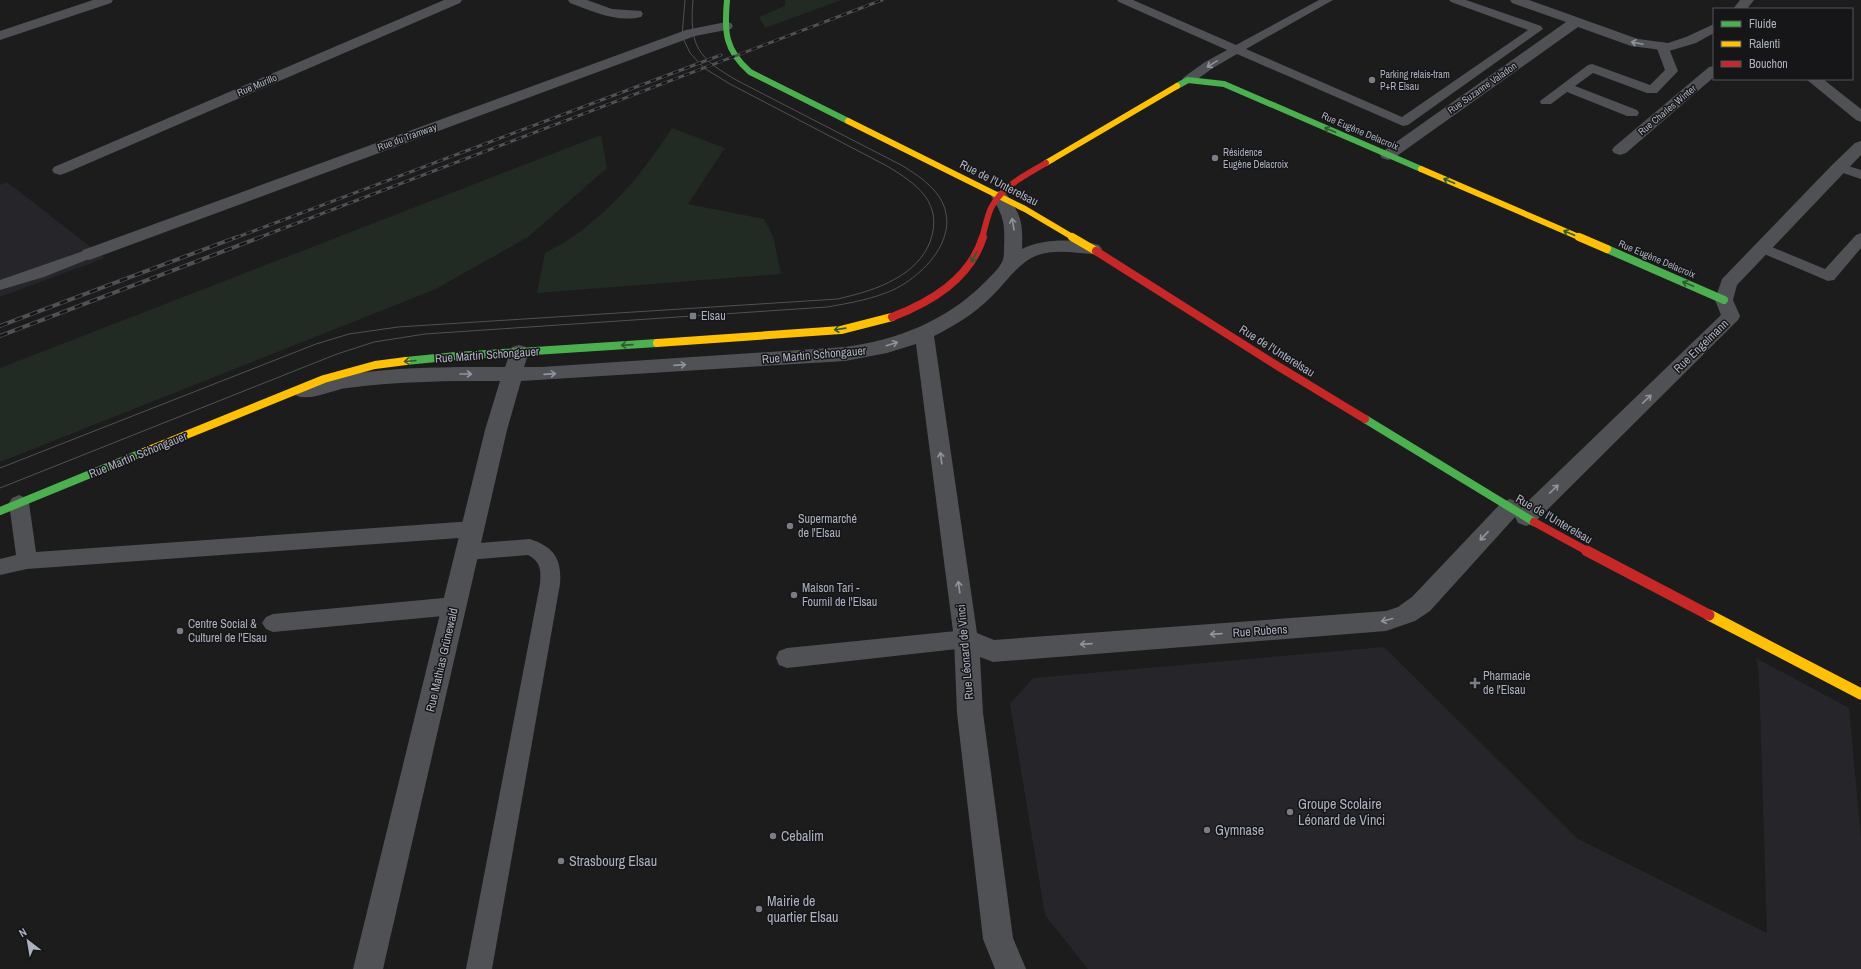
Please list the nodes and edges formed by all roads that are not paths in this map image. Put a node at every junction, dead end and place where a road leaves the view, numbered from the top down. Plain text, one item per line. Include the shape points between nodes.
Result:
1 (106, 0) edge
2 (455, 0) edge
3 (575, 0) edge
4 (728, 0) edge
5 (1123, 0) edge
6 (1455, 0) edge
7 (1517, 0) edge
8 (1320, 1) edge
9 (636, 14) dead end
10 (1576, 22) junction
11 (726, 26) junction
12 (1713, 29) edge
13 (0, 36) edge
14 (1662, 46) junction
15 (1237, 50) junction
16 (1713, 71) edge
17 (1188, 80) junction
18 (1815, 80) edge
19 (1567, 87) junction
20 (1546, 101) dead end
21 (1632, 113) dead end
22 (1861, 117) edge
23 (1861, 146) edge
24 (1620, 150) dead end
25 (1388, 155) junction
26 (1839, 167) junction
27 (60, 170) dead end
28 (1861, 175) edge
29 (999, 196) junction
30 (1861, 238) edge
31 (1762, 248) junction
32 (1092, 249) junction
33 (89, 254) joint
34 (1012, 262) junction
35 (0, 285) edge
36 (1724, 300) junction
37 (924, 332) junction
38 (519, 352) junction
39 (511, 375) junction
40 (275, 399) junction
41 (19, 503) junction
42 (0, 511) edge
43 (1518, 512) junction
44 (470, 541) junction
45 (27, 561) junction
46 (0, 567) edge
47 (454, 606) junction
48 (273, 623) dead end
49 (966, 639) junction
50 (787, 658) dead end
51 (1861, 694) edge
52 (368, 969) edge
53 (479, 969) edge
54 (1011, 969) edge

1 - 13 street
2 - 27 street, Rue Murillo
3 - 9 street via 610,13
4 - 11 street, Rue de l'Unterelsau
5 - 15 lane
6 - 15 lane via 1537,29 1403,122
7 - 10 street
8 - 15 lane
14 -> 10 street via 1636,43
10 - 25 street, Rue Suzanne Valadon
11 - 29 street, Rue de l'Unterelsau via 730,52 736,62 750,72
11 - 33 street, Rue du Tramway via 691,33
12 - 14 street via 1691,40 1669,47
14 - 19 lane via 1672,71 1652,90 1592,68
15 -> 17 lane
16 - 24 street, Rue Charles Winter
25 -> 17 street, Rue Eugène Delacroix via 1224,84
17 - 29 street via 1014,182
18 - 22 street
19 - 20 lane
19 - 21 lane
23 - 26 street, Rue Engelmann
36 -> 25 street, Rue Eugène Delacroix
26 - 28 lane
26 - 31 street, Rue Engelmann
29 - 32 street, Rue de l'Unterelsau
34 -> 29 street via 1015,227 1012,216
29 -> 38 street, Rue Martin Schongauer via 991,205 980,245 960,278 942,294 883,319 841,330
30 - 31 lane via 1828,276
31 - 36 street, Rue Engelmann via 1728,282
32 - 34 street, Rue Martin Schongauer via 1036,248
32 - 43 street, Rue de l'Unterelsau via 1276,365
33 - 35 lane
34 - 37 street, Rue Martin Schongauer via 975,303
43 -> 36 street, Rue Engelmann via 1731,316
39 -> 37 street, Rue Martin Schongauer via 859,352
49 -> 37 street, Rue Léonard de Vinci
38 - 39 street, Rue Mathias Grünewald
38 -> 40 street, Rue Martin Schongauer via 388,362 340,373
40 -> 39 street, Rue Martin Schongauer via 346,381 456,374
39 - 44 street, Rue Mathias Grünewald
40 - 41 street, Rue Martin Schongauer
41 - 42 street, Rue Martin Schongauer
41 - 45 lane
43 -> 49 street, Rue Rubens via 1421,604 1406,614 1386,621 993,651
43 - 51 street, Rue de l'Unterelsau via 1570,542
44 - 45 lane
44 - 47 street, Rue Mathias Grünewald
44 - 53 lane via 530,547 543,554 551,569
45 - 46 lane
47 - 48 lane
47 - 52 street, Rue Mathias Grünewald
49 - 50 lane
49 - 54 street, Rue Léonard de Vinci via 970,713 998,939

